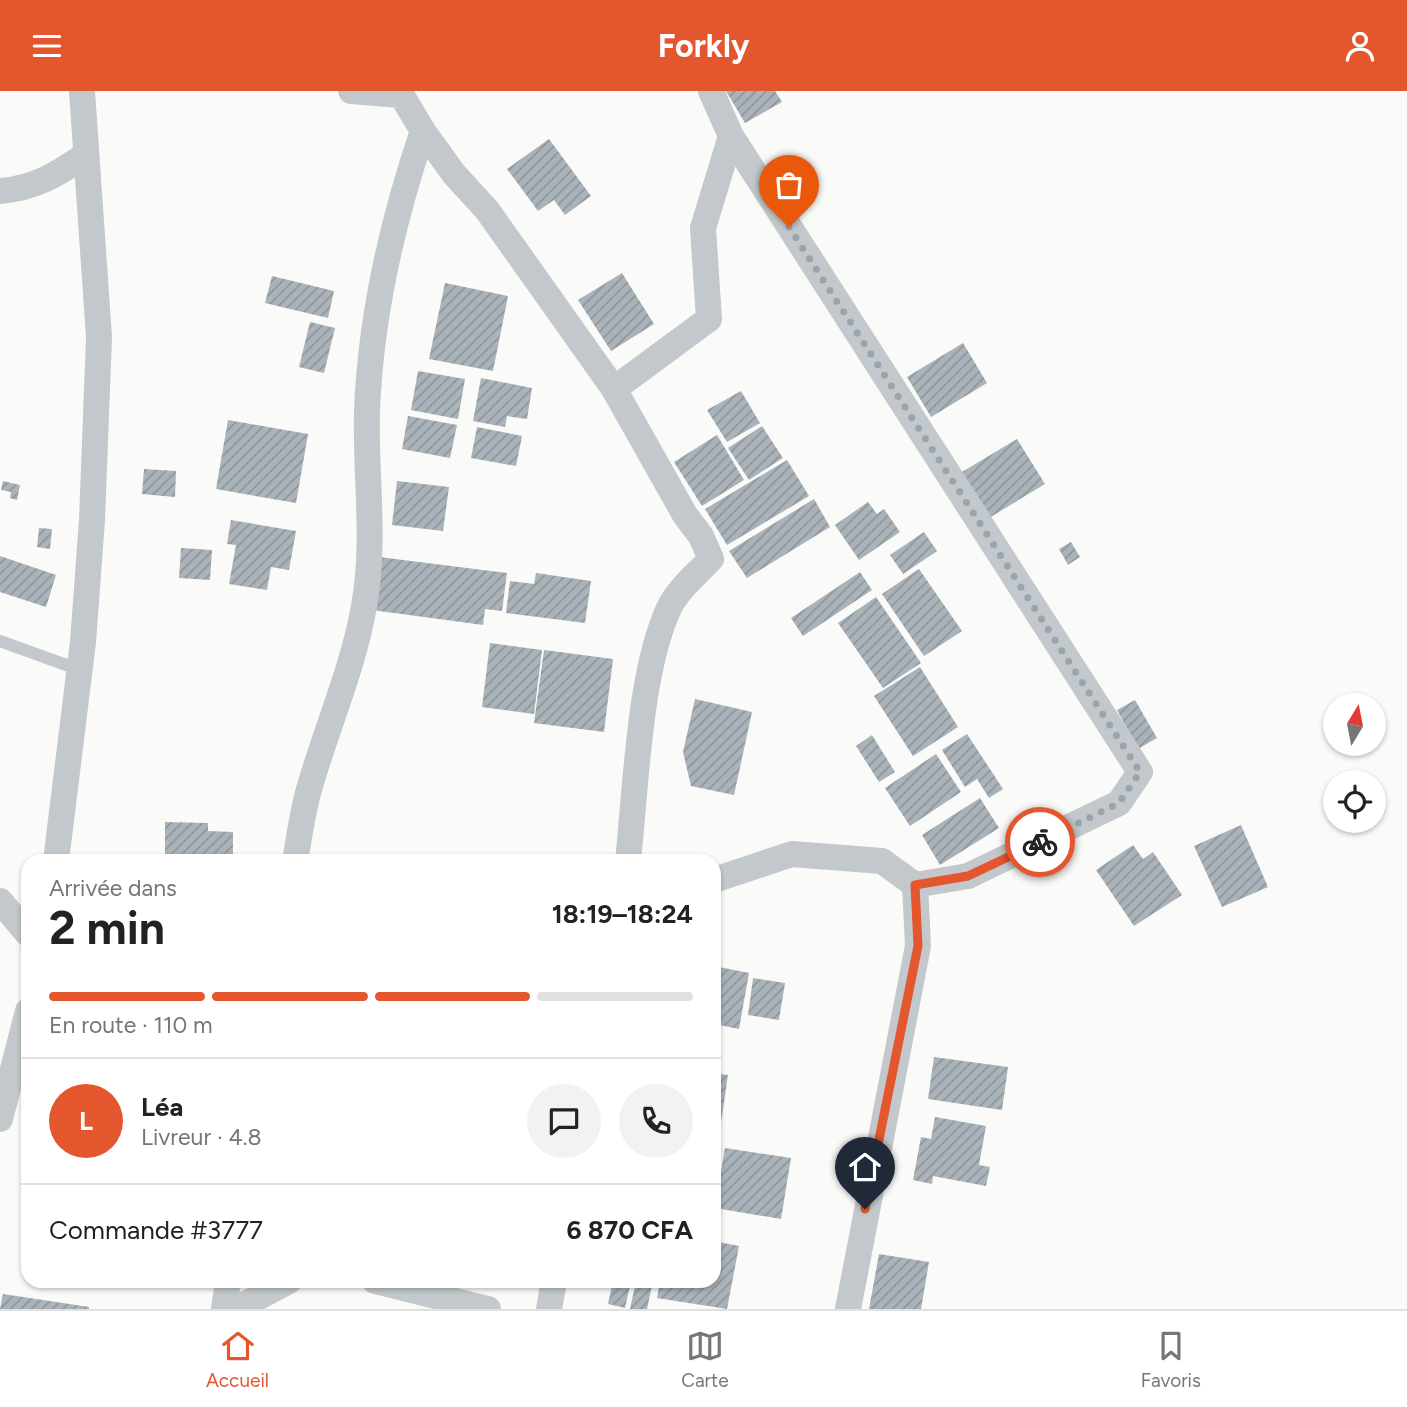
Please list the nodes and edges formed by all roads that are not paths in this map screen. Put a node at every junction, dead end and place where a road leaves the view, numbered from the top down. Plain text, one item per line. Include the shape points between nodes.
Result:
1 (82, 91) edge
2 (351, 91) edge
3 (711, 91) edge
4 (400, 93) edge
5 (423, 131) junction
6 (731, 136) junction
7 (85, 156) junction
8 (0, 191) edge
9 (614, 389) junction
10 (0, 641) edge
11 (80, 670) junction
12 (56, 854) edge
13 (296, 854) edge
14 (629, 854) edge
15 (721, 878) edge
16 (915, 885) junction
17 (0, 901) edge
18 (21, 926) edge
19 (21, 1038) edge
20 (0, 1119) edge
21 (227, 1288) edge
22 (276, 1288) edge
23 (403, 1288) edge
24 (553, 1288) edge
25 (224, 1309) edge
26 (236, 1309) edge
27 (488, 1309) edge
28 (549, 1309) edge
29 (848, 1309) edge

1 - 7 street
2 - 4 street
3 - 6 street
4 - 5 street
5 - 9 street via 487,210
5 - 13 street via 396,210 373,334 367,412 372,530 364,607 307,795
6 - 9 street via 703,228 709,319
6 - 16 street via 1140,772 1119,803 968,876
7 - 8 street via 26,189
7 - 11 street via 99,337
9 - 14 street via 711,559 670,605 660,632 648,686
10 - 11 lane
11 - 12 street
15 - 16 street via 792,854 882,861
16 - 29 street via 918,946
17 - 18 street
19 - 20 street
21 - 25 street
22 - 26 street
23 - 27 street
24 - 28 street

